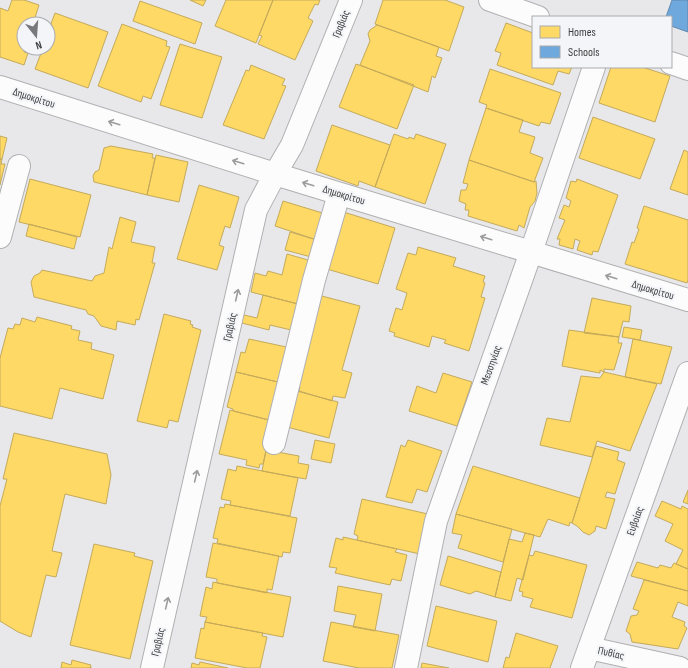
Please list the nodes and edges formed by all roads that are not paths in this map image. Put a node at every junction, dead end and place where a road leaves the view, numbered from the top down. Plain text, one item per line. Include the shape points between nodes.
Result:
1 (351, 0) edge
2 (490, 0) edge
3 (535, 16) edge
4 (672, 63) edge
5 (594, 68) edge
6 (688, 69) edge
7 (0, 87) edge
8 (19, 166) dead end
9 (275, 174) junction
10 (339, 194) junction
11 (0, 234) edge
12 (531, 252) junction
13 (688, 300) edge
14 (688, 374) edge
15 (274, 443) dead end
16 (588, 648) junction
17 (152, 668) edge
18 (406, 668) edge
19 (582, 668) edge
20 (680, 668) edge

1 - 9 street, Γραβιάς via 292,145
2 - 3 street
4 - 6 street
5 - 12 street, Μεσσηνίας
9 -> 7 street, Δημοκρίτου
8 - 11 street
10 -> 9 street, Δημοκρίτου
17 -> 9 street, Γραβιάς via 256,210
12 -> 10 street, Δημοκρίτου
10 - 15 street via 314,280
13 -> 12 street, Δημοκρίτου
12 - 18 street, Μεσσηνίας via 436,521
14 - 16 street, Ευβοίας
16 - 19 street, Ευβοίας
16 - 20 street, Πυθίας

